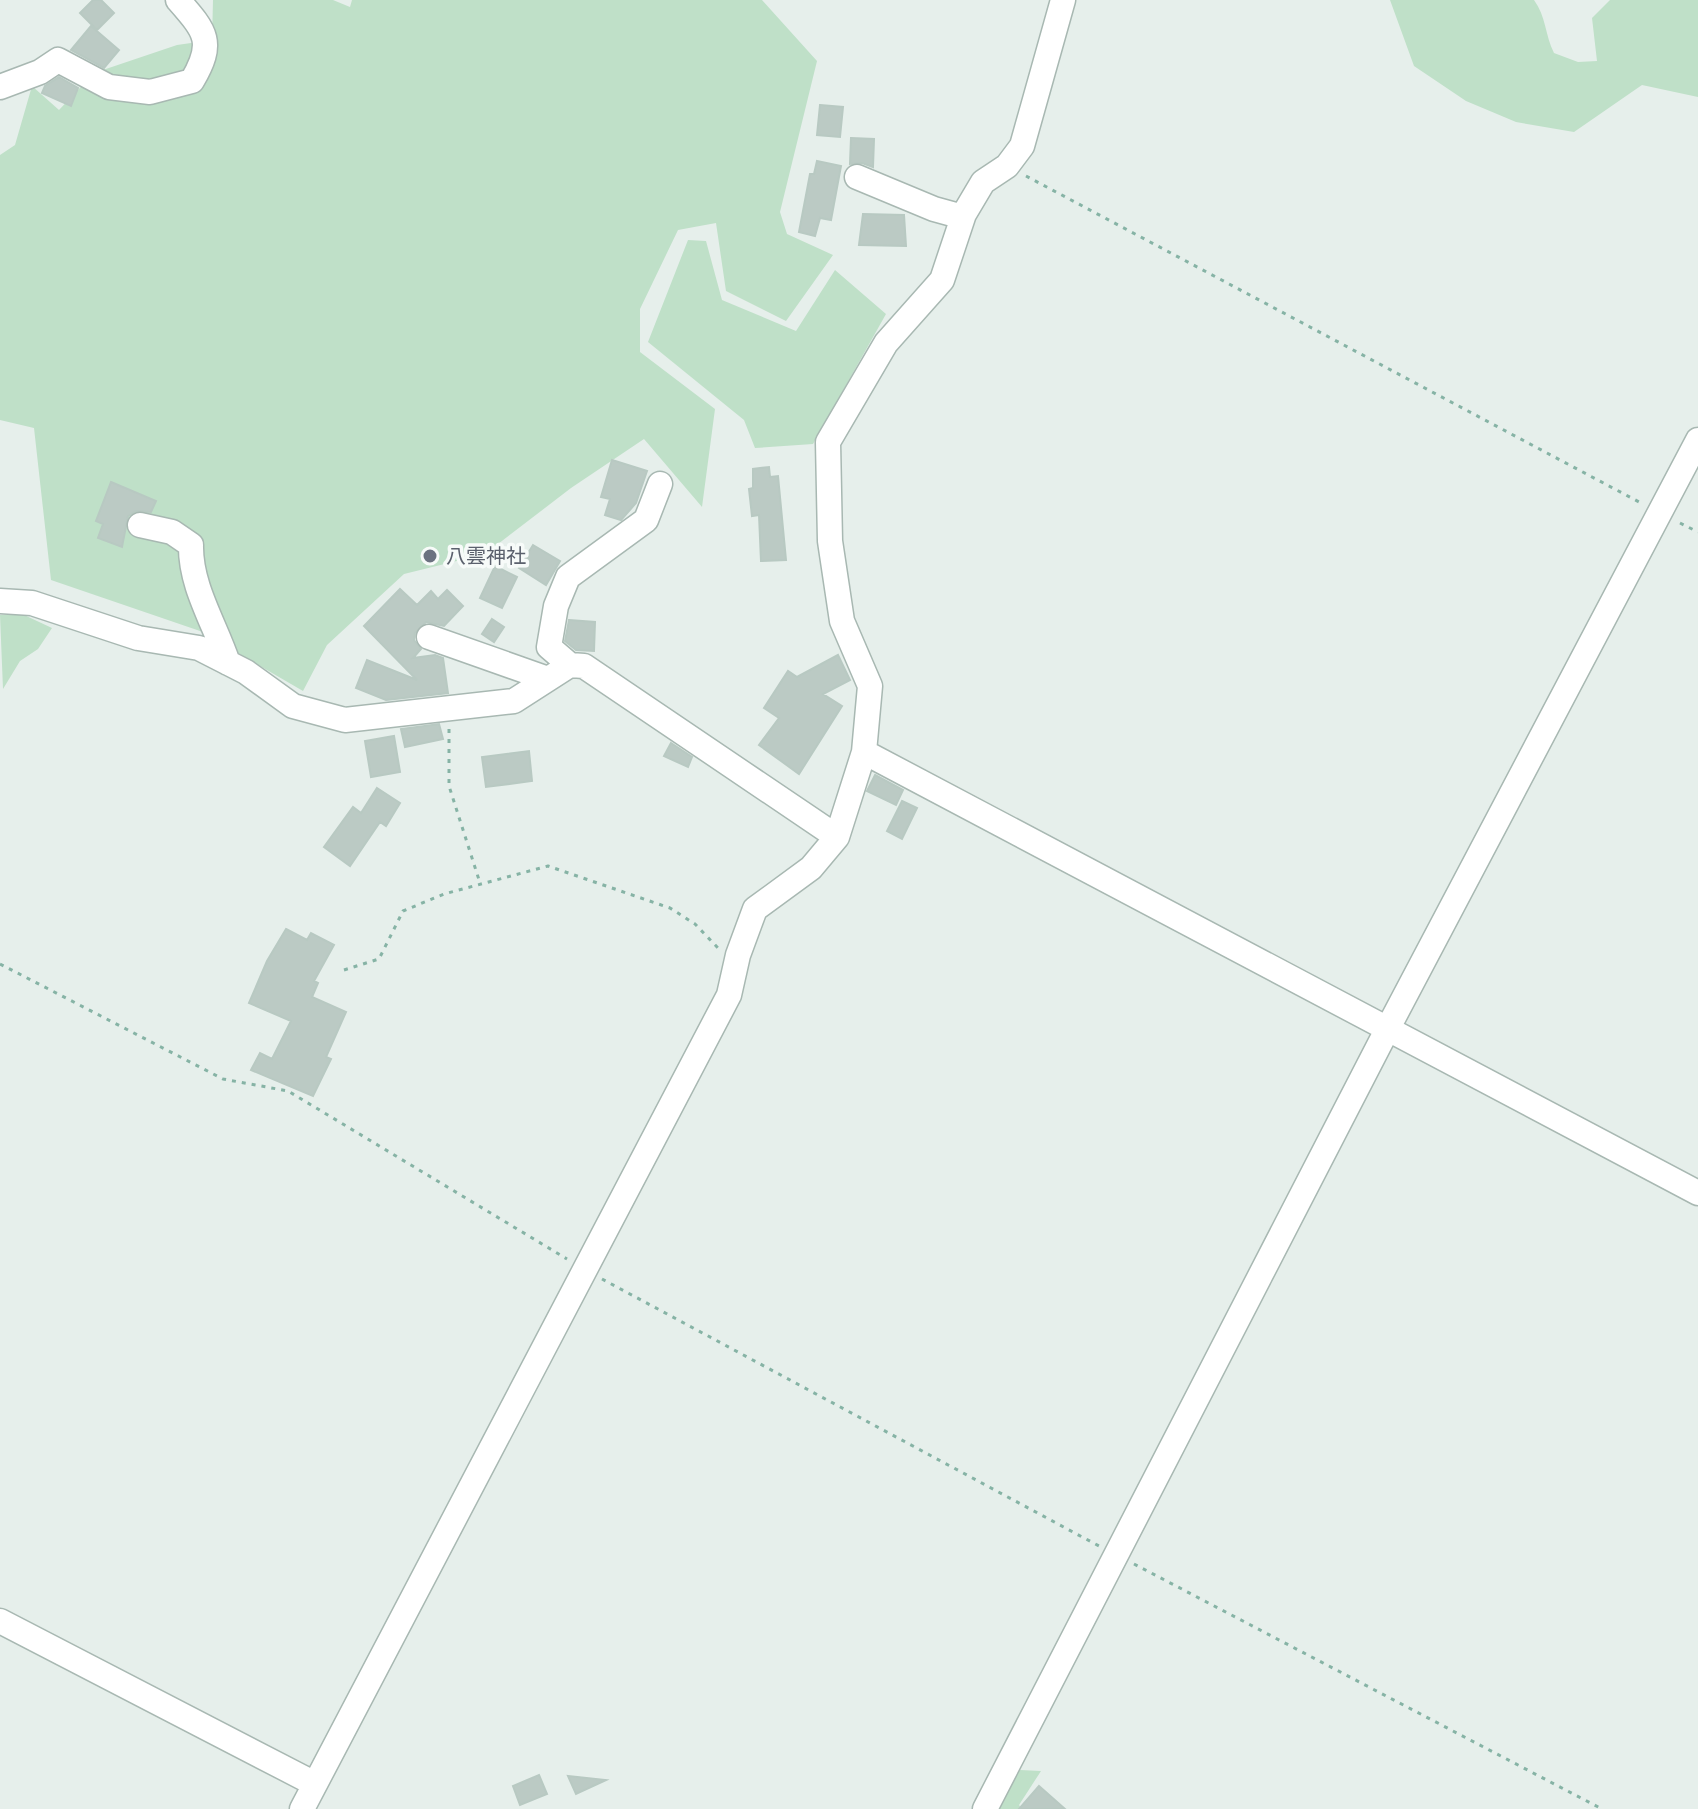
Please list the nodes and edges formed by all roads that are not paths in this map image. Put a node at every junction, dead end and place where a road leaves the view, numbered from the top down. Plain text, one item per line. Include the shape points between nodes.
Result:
1 (178, 0) edge
2 (1063, 0) edge
3 (0, 87) edge
4 (866, 189) dead end
5 (963, 217) junction
6 (1698, 440) edge
7 (660, 484) dead end
8 (140, 525) dead end
9 (0, 601) edge
10 (429, 637) dead end
11 (228, 663) junction
12 (570, 665) junction
13 (548, 679) junction
14 (864, 752) junction
15 (837, 837) junction
16 (1388, 1028) junction
17 (1698, 1193) edge
18 (0, 1621) edge
19 (315, 1784) junction
20 (302, 1809) edge
21 (985, 1809) edge

1 - 3 street via 203,29 206,57 192,81 150,92 109,87 58,60
2 - 5 street via 1022,146 1007,166 983,182
4 - 5 street
5 - 14 street via 942,280 886,343 828,442 830,541 842,621 870,686
6 - 16 street
7 - 12 street via 646,520 568,577 549,647
8 - 11 street via 172,532 191,545 199,591
9 - 11 street via 32,603 138,638 199,648
10 - 13 street
11 - 13 street via 293,706 345,720 514,701
12 - 13 street
12 - 15 street via 584,666
14 - 15 street
14 - 16 street
15 - 19 street via 811,868 755,909 729,995
16 - 17 street
16 - 21 street
18 - 19 street
19 - 20 street

